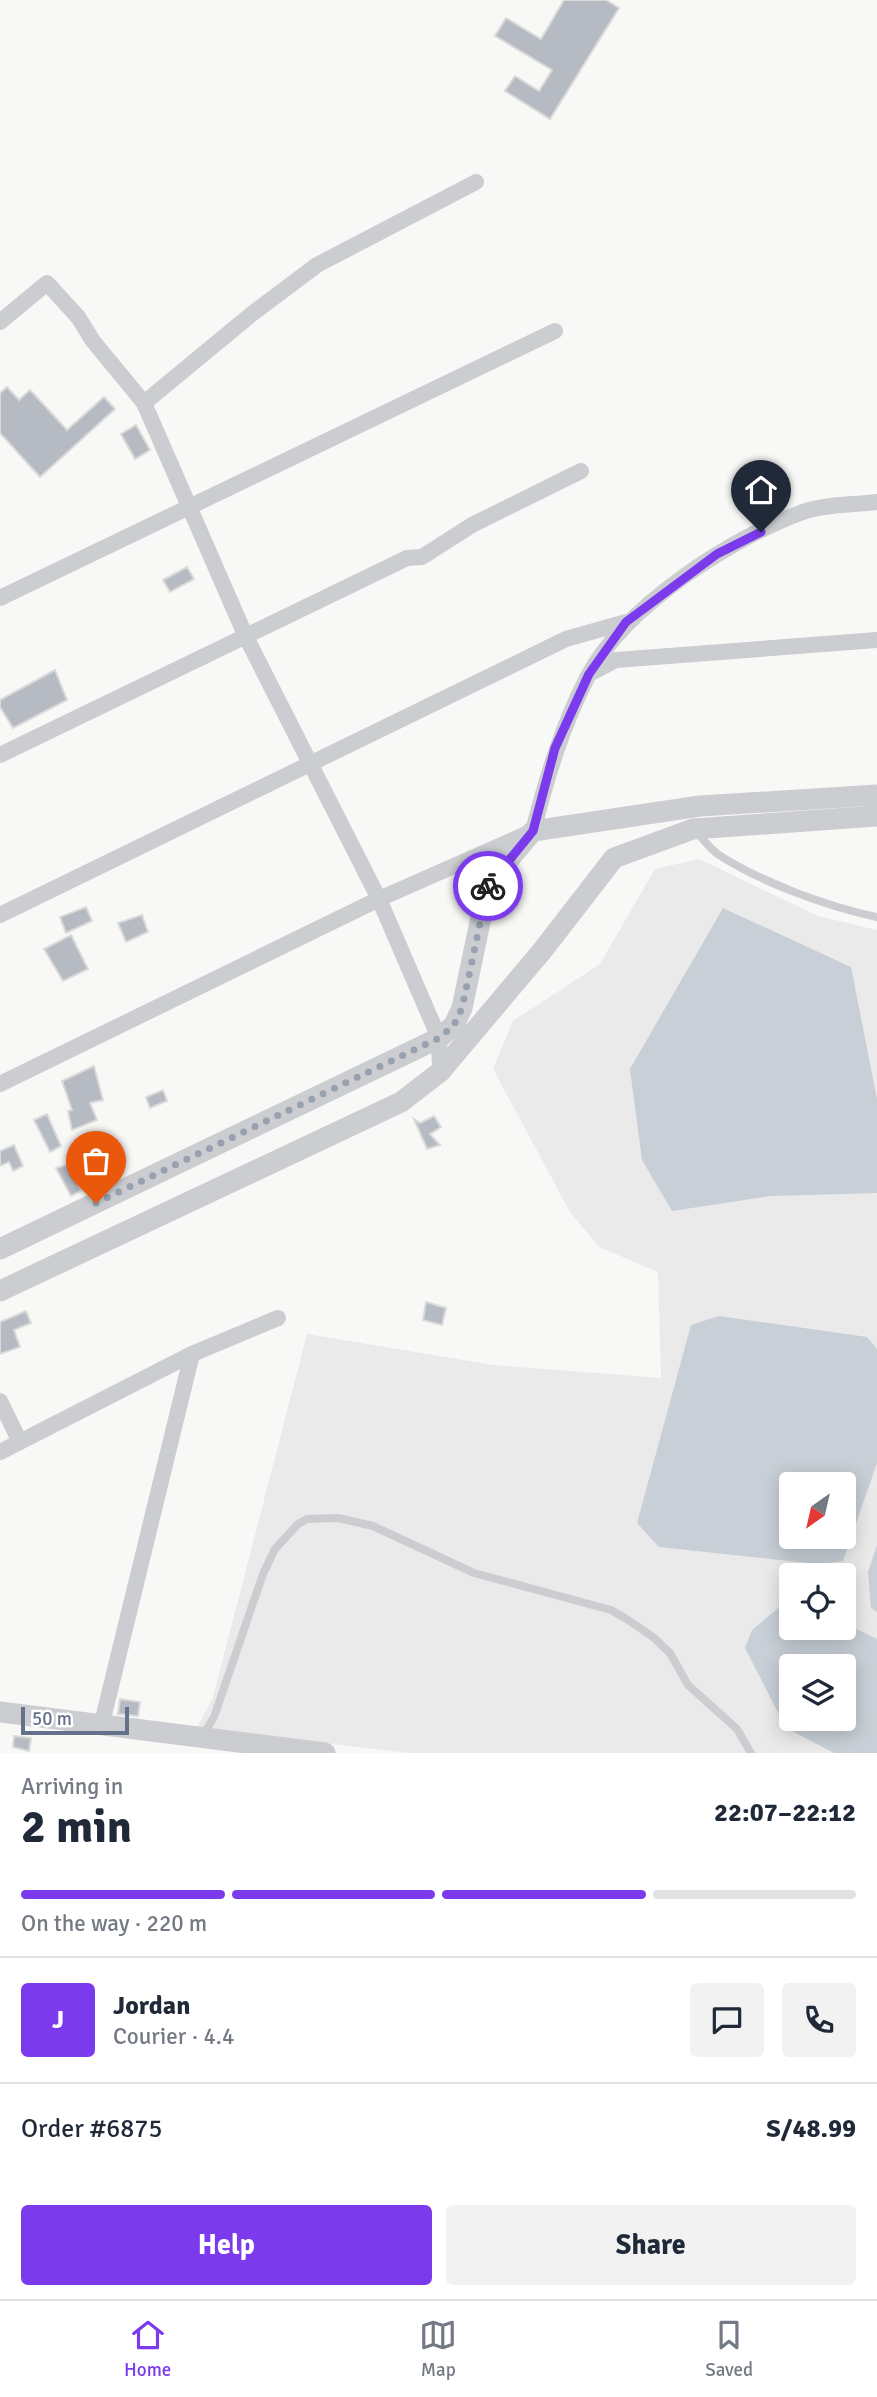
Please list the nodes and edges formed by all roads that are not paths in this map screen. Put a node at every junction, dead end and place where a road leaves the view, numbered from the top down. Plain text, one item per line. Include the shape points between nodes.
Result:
1 (476, 182) dead end
2 (0, 322) edge
3 (555, 331) dead end
4 (144, 403) junction
5 (581, 471) dead end
6 (877, 502) edge
7 (190, 509) junction
8 (0, 598) edge
9 (626, 622) junction
10 (246, 637) junction
11 (877, 640) edge
12 (589, 674) junction
13 (0, 755) edge
14 (313, 764) junction
15 (877, 795) edge
16 (877, 816) edge
17 (693, 829) junction
18 (533, 831) junction
19 (379, 899) junction
20 (0, 915) edge
21 (877, 917) edge
22 (439, 1038) junction
23 (440, 1072) junction
24 (0, 1084) edge
25 (0, 1249) edge
26 (0, 1291) edge
27 (278, 1318) dead end
28 (192, 1354) junction
29 (0, 1401) edge
30 (20, 1442) junction
31 (0, 1452) edge
32 (0, 1712) edge
33 (102, 1723) junction
34 (202, 1738) junction
35 (326, 1753) edge
36 (751, 1753) edge

1 - 4 street via 317,265
2 - 4 street via 47,283
3 - 7 street
4 - 7 street
5 - 10 street via 472,525 422,557 407,558
6 - 9 street via 805,511 717,554
7 - 8 street
7 - 10 street
9 - 12 street
9 - 14 street via 566,639
10 - 13 street
10 - 14 street
11 - 12 street via 617,660
12 - 18 street via 555,748
14 - 19 street
14 - 20 street
15 - 18 street via 700,806
16 - 17 street
17 - 21 lane via 717,854 759,875
17 - 23 street via 614,858
18 - 19 street
18 - 22 street via 488,884 462,1008 454,1025
19 - 22 street
19 - 24 street
22 - 23 street
22 - 25 street
23 - 26 street via 401,1102
27 - 28 street
28 - 30 street
28 - 33 street
29 - 30 street
30 - 31 street
32 - 33 street
33 - 34 street
34 - 35 street
34 - 36 lane via 218,1707 275,1549 298,1524 329,1518 373,1525 474,1573 625,1618 670,1653 688,1685 737,1729

